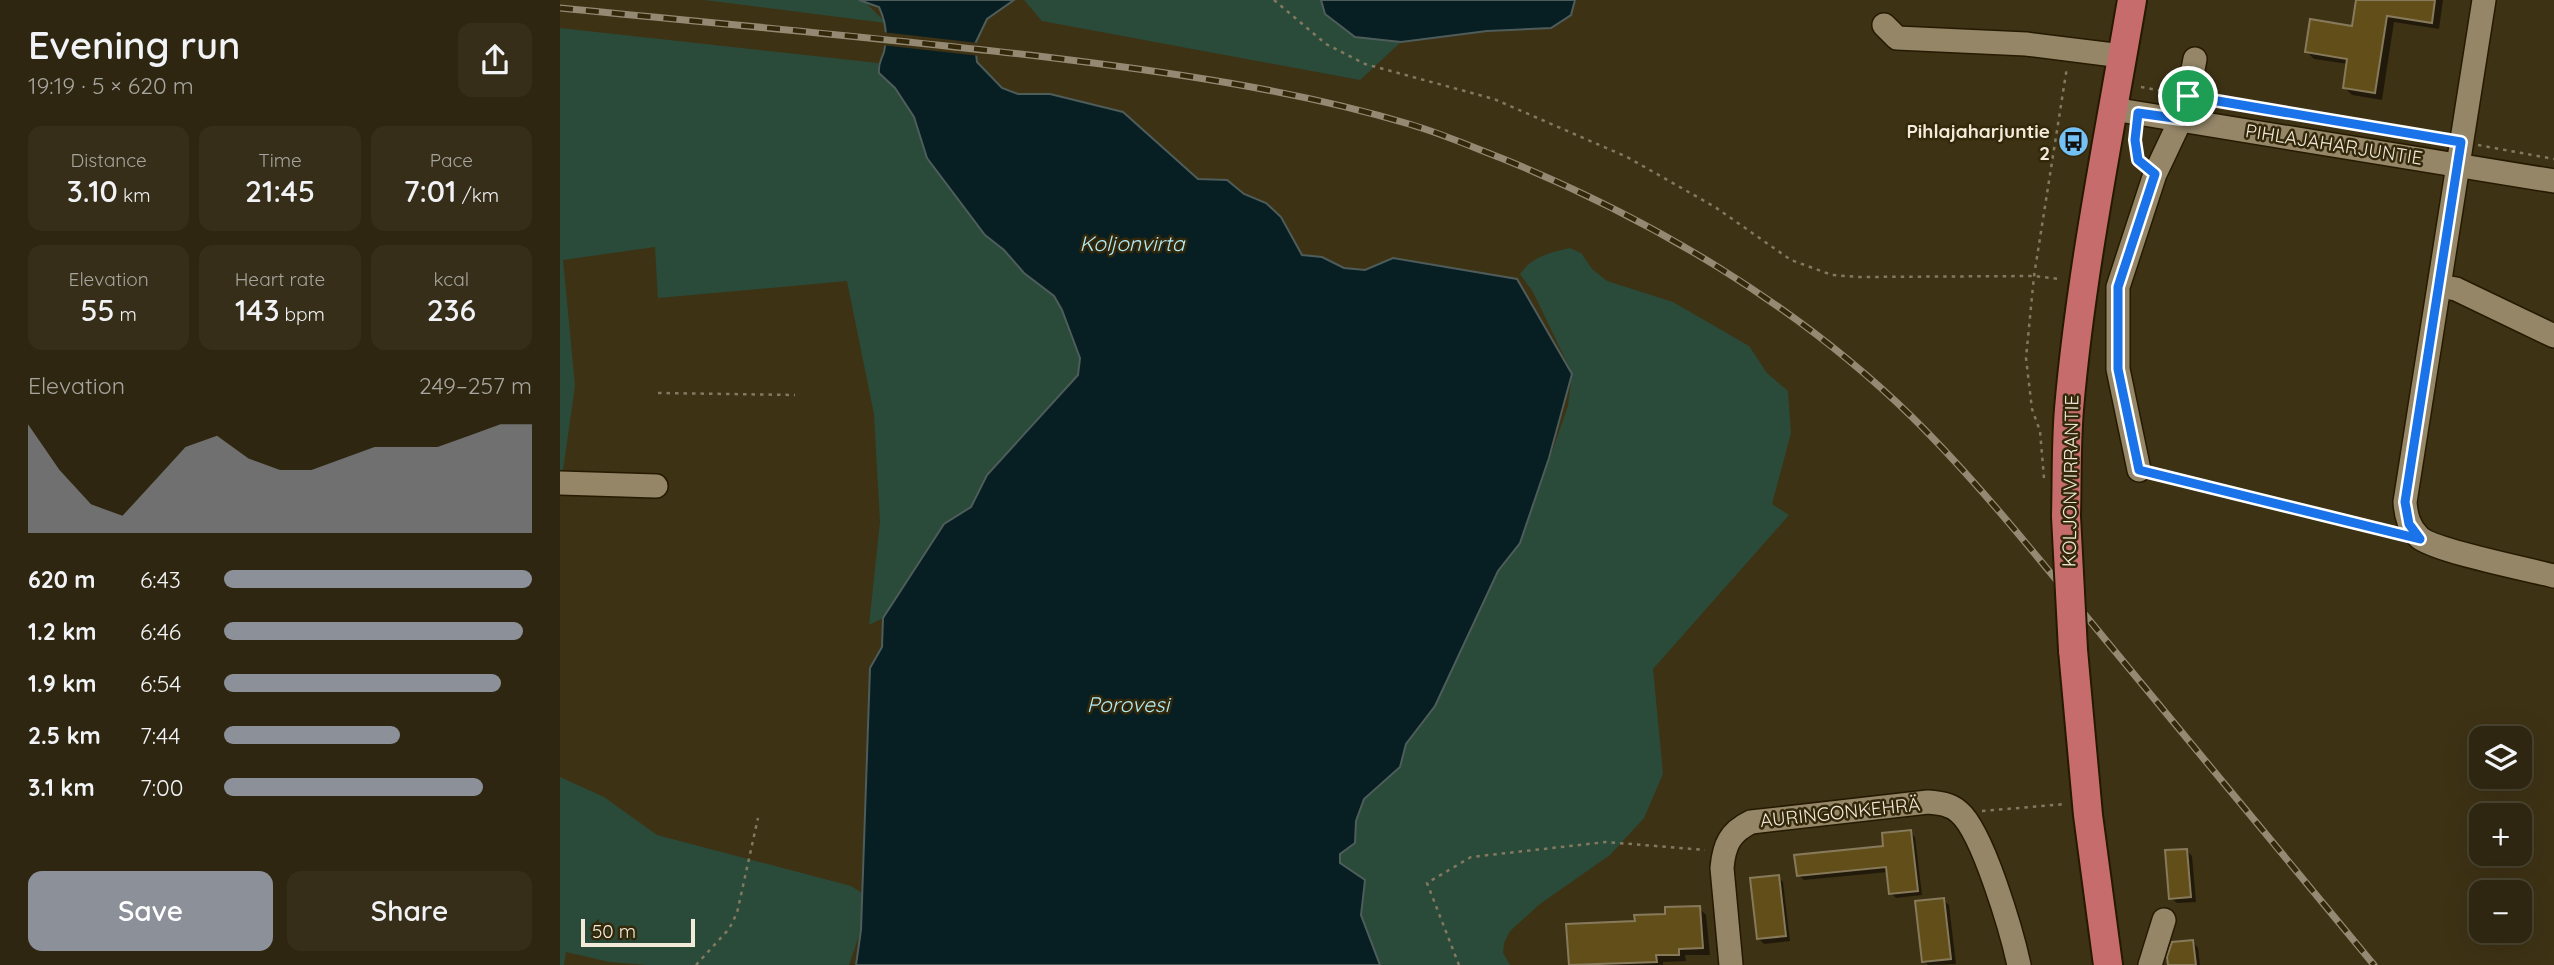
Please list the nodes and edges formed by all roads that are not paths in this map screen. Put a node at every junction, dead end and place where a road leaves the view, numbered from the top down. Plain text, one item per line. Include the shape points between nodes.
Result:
1 (2132, 0) edge
2 (2484, 0) edge
3 (1884, 25) dead end
4 (2122, 56) junction
5 (2195, 59) dead end
6 (2126, 111) junction
7 (2181, 119) junction
8 (2459, 152) junction
9 (2554, 180) edge
10 (2440, 286) junction
11 (2554, 336) edge
12 (2139, 470) road end
13 (560, 483) edge
14 (656, 486) dead end
15 (2554, 576) edge
16 (2164, 920) dead end
17 (1731, 965) edge
18 (2018, 965) edge
19 (2108, 965) edge
20 (2150, 965) edge

1 - 4 main road, KOLJONVIRRANTIE
2 - 8 street
3 - 4 street via 1896,38 2026,44
4 - 6 main road, KOLJONVIRRANTIE
5 - 7 street
6 - 7 street, PIHLAJAHARJUNTIE
6 - 19 main road, KOLJONVIRRANTIE, bridge via 2092,220 2068,413 2066,516 2073,650
7 - 8 street, PIHLAJAHARJUNTIE
7 - 12 street via 2155,174 2118,287 2118,369
8 - 9 street, PIHLAJAHARJUNTIE
8 - 10 street
10 - 11 street via 2456,289
10 - 15 street via 2405,502 2409,524 2420,539
13 - 14 street
16 - 20 street
17 - 18 street, AURINGONKEHRÄ via 1721,868 1723,852 1738,828 1751,822 1928,802 1961,813 1973,830 2010,926

